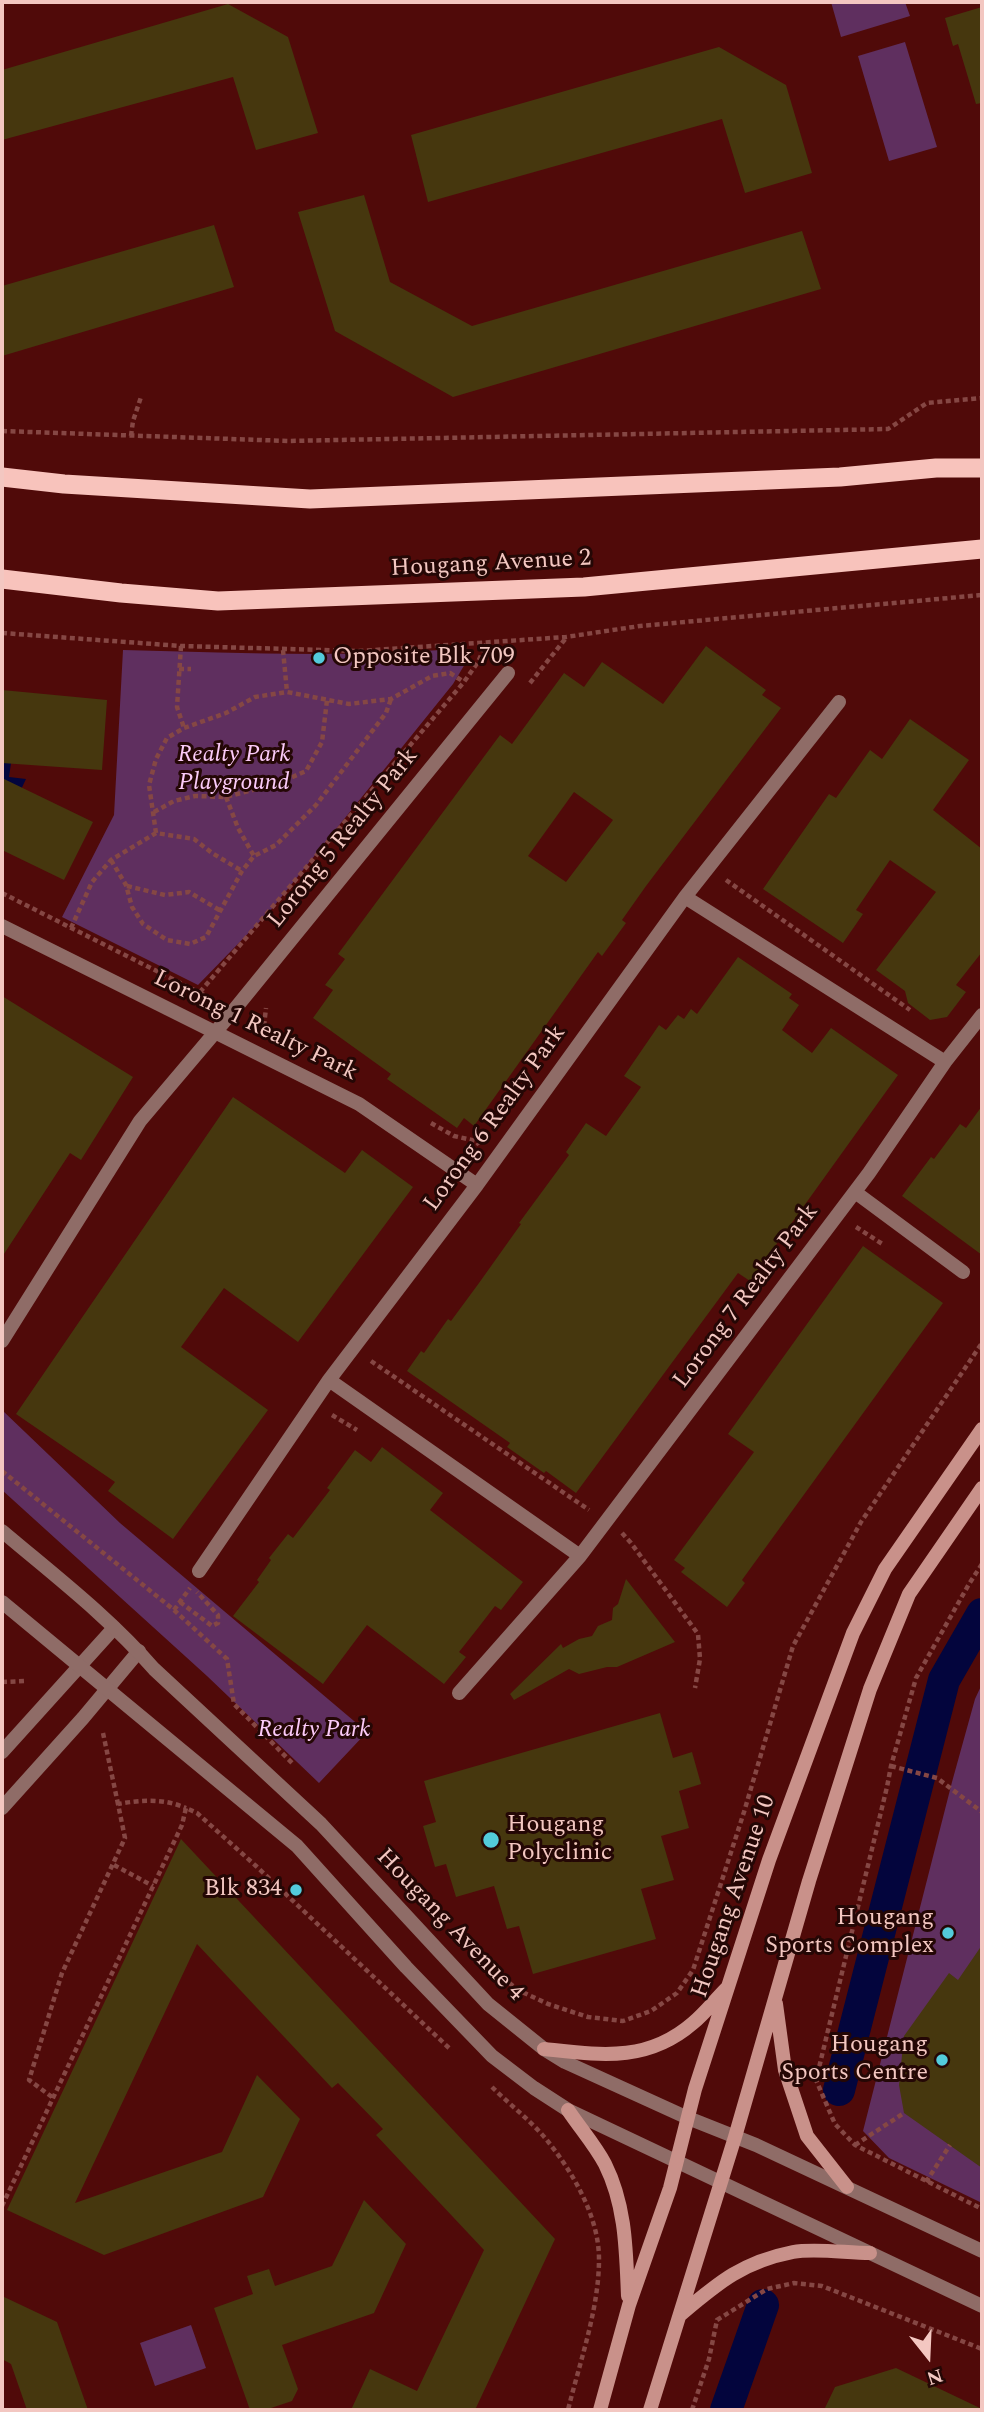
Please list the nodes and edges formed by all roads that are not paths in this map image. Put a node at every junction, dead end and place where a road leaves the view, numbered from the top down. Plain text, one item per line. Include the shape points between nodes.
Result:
1 (982, 468) edge
2 (2, 477) edge
3 (982, 549) edge
4 (2, 579) edge
5 (508, 673) dead end
6 (839, 702) dead end
7 (685, 897) junction
8 (2, 926) edge
9 (982, 1015) edge
10 (214, 1033) junction
11 (946, 1062) junction
12 (477, 1185) junction
13 (855, 1192) junction
14 (963, 1272) dead end
15 (2, 1341) edge
16 (329, 1380) junction
17 (982, 1429) edge
18 (982, 1488) edge
19 (2, 1531) edge
20 (580, 1556) junction
21 (199, 1571) dead end
22 (2, 1602) edge
23 (114, 1628) junction
24 (139, 1651) junction
25 (78, 1667) junction
26 (106, 1690) junction
27 (459, 1693) dead end
28 (2, 1752) edge
29 (2, 1808) edge
30 (729, 1986) junction
31 (775, 2000) junction
32 (544, 2049) junction
33 (568, 2110) junction
34 (688, 2118) junction
35 (735, 2137) junction
36 (677, 2162) junction
37 (720, 2182) junction
38 (847, 2188) junction
39 (982, 2251) edge
40 (870, 2253) junction
41 (629, 2305) junction
42 (982, 2306) edge
43 (679, 2316) junction
44 (600, 2410) edge
45 (650, 2410) edge

1 - 2 highway via 310,499
3 - 4 highway, Hougang Avenue 2 via 584,587 218,601
5 - 10 street, Lorong 5 Realty Park
6 - 7 street, Lorong 6 Realty Park
7 - 11 street
7 - 12 street, Lorong 6 Realty Park
8 - 10 street, Lorong 1 Realty Park
9 - 11 street, Lorong 7 Realty Park
10 - 12 street, Lorong 1 Realty Park via 359,1104
10 - 15 street, Lorong 5 Realty Park via 140,1121
11 - 13 street, Lorong 7 Realty Park
12 - 16 street, Lorong 6 Realty Park
13 - 14 street
13 - 20 street, Lorong 7 Realty Park
16 - 20 street
16 - 21 street, Lorong 6 Realty Park
17 - 30 main road, Hougang Avenue 10 via 886,1569 853,1633 769,1860
18 - 31 main road via 909,1594 883,1655
19 - 23 street, Hougang Avenue 4
20 - 27 street, Lorong 7 Realty Park
22 - 25 street
23 - 24 street, Hougang Avenue 4
23 - 25 street
24 - 26 street
24 - 32 street, Hougang Avenue 4 via 321,1824 488,2004
25 - 26 street
25 - 28 street
26 - 29 street
26 - 33 street via 296,1846 492,2056
30 - 32 main road via 693,2023 643,2052
30 - 34 main road, Hougang Avenue 10
31 - 35 main road
31 - 38 main road via 785,2070 802,2123
32 - 34 street, Hougang Avenue 4
33 - 36 street
33 - 41 main road via 604,2163 623,2214
34 - 35 street, Hougang Avenue 4
34 - 36 main road, Hougang Avenue 10
35 - 37 main road
35 - 38 street, Hougang Avenue 4
36 - 37 street
36 - 41 main road, Hougang Avenue 10
37 - 40 street
37 - 43 main road
38 - 39 street, Hougang Avenue 4
40 - 42 street
40 - 43 main road via 795,2252 749,2266 724,2278
41 - 44 main road, Hougang Avenue 10
43 - 45 main road

